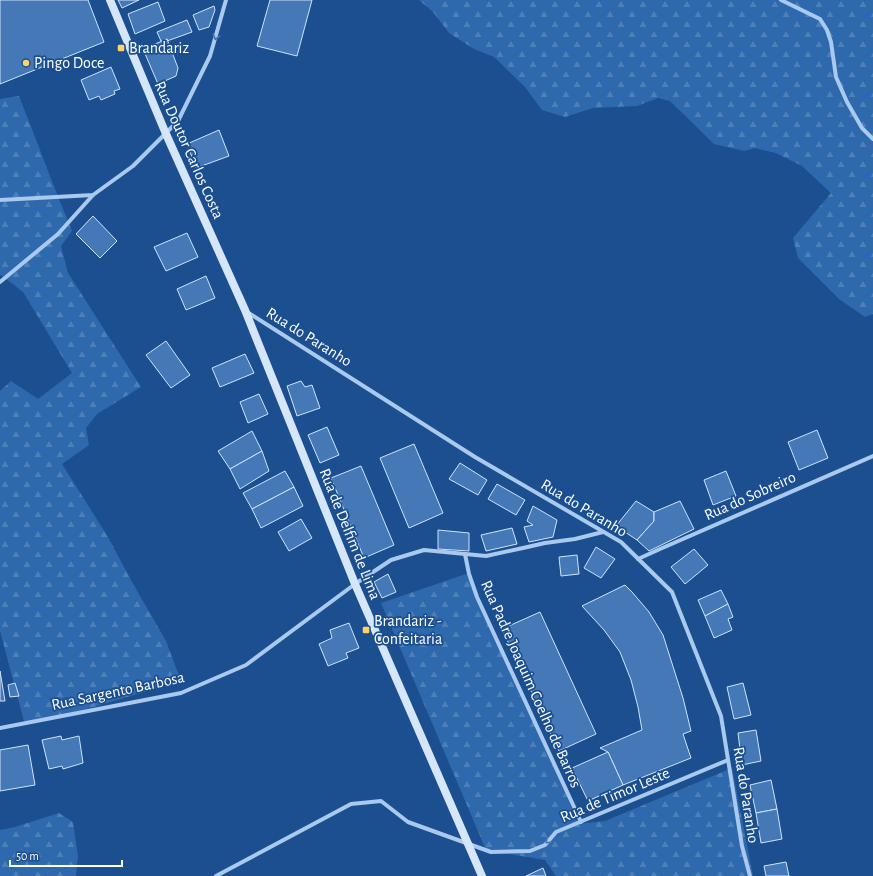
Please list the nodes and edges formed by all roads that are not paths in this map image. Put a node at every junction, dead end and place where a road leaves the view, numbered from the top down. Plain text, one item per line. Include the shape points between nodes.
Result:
1 (110, 0) edge
2 (226, 0) edge
3 (781, 0) edge
4 (166, 134) junction
5 (873, 139) edge
6 (93, 195) junction
7 (0, 200) edge
8 (0, 282) edge
9 (245, 310) junction
10 (873, 456) edge
11 (603, 532) junction
12 (465, 554) junction
13 (638, 559) junction
14 (355, 584) junction
15 (0, 728) edge
16 (728, 760) junction
17 (581, 822) junction
18 (467, 843) junction
19 (216, 876) edge
20 (482, 876) edge
21 (750, 876) edge

1 - 4 main road, Rua Doutor Carlos Costa
2 -> 4 street via 210,56 178,122
3 - 5 street via 820,19 827,30 836,77 847,102 862,128
4 - 6 street via 133,166
4 - 9 main road, Rua Doutor Carlos Costa
6 - 7 street
6 - 8 street via 58,234
9 - 11 street, Rua do Paranho via 476,457
9 - 14 main road, Rua de Delfim de Lima
10 - 13 street, Rua do Sobreiro
11 - 12 street, Rua Sargento Barbosa via 486,556
11 - 13 street, Rua do Paranho via 621,542
12 - 14 street, Rua Sargento Barbosa via 424,550 391,560
12 - 17 street, Rua Padre Joaquim Coelho de Barros via 477,597
13 - 16 street, Rua do Paranho via 672,592 721,716
14 - 15 street, Rua Sargento Barbosa via 246,665 181,693
14 - 18 main road, Rua de Delfim de Lima
16 - 17 street, Rua de Timor Leste
16 - 21 street, Rua do Paranho via 742,846
17 -> 18 street, Rua de Timor Leste via 556,832 545,845 530,851 491,852
18 - 19 street, Rua de Timor Leste via 408,822 381,801 351,804
18 - 20 main road, Rua de Delfim de Lima

